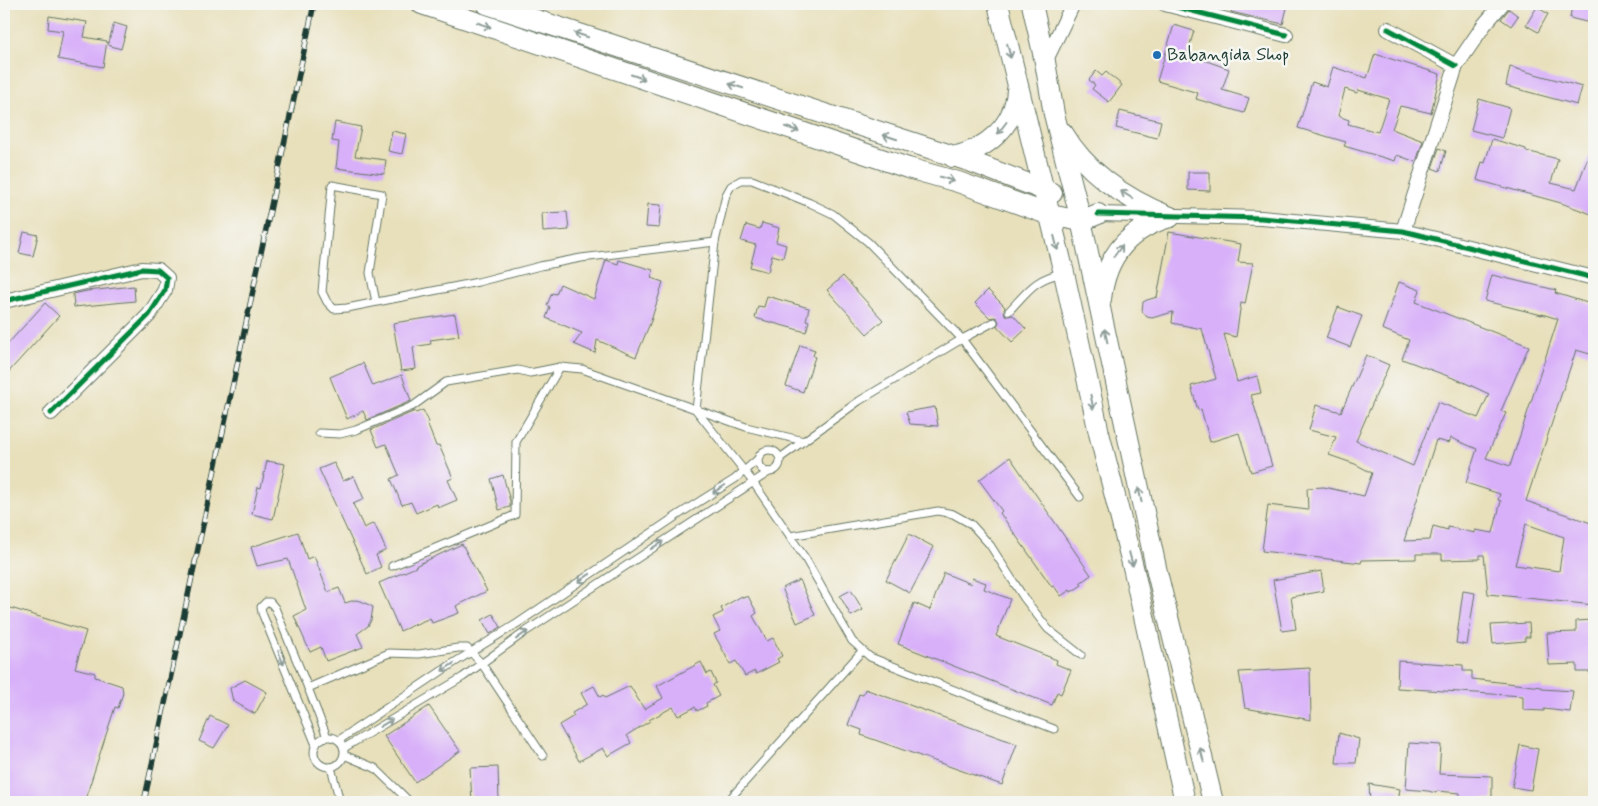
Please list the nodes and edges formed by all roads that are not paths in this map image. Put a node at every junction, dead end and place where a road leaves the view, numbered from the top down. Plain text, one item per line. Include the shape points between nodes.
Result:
1 (422, 4) edge
2 (487, 4) edge
3 (998, 4) edge
4 (1032, 4) edge
5 (1073, 4) edge
6 (1165, 4) edge
7 (1502, 4) edge
8 (1388, 29) dead end
9 (1286, 35) dead end
10 (1045, 62) junction
11 (1456, 66) junction
12 (1017, 83) junction
13 (1054, 114) junction
14 (953, 158) junction
15 (1043, 190) junction
16 (1076, 201) junction
17 (1050, 215) junction
18 (1089, 217) junction
19 (1170, 217) junction
20 (1403, 231) junction
21 (715, 242) junction
22 (1064, 273) junction
23 (1594, 278) edge
24 (4, 301) edge
25 (376, 302) junction
26 (1009, 311) dead end
27 (1101, 314) junction
28 (994, 322) dead end
29 (962, 339) junction
30 (560, 368) junction
31 (696, 410) junction
32 (51, 413) dead end
33 (319, 433) dead end
34 (804, 441) junction
35 (780, 458) junction
36 (758, 460) junction
37 (745, 471) junction
38 (769, 472) junction
39 (753, 482) junction
40 (1080, 498) dead end
41 (790, 536) junction
42 (392, 566) dead end
43 (862, 651) junction
44 (471, 652) junction
45 (1081, 655) dead end
46 (482, 664) junction
47 (308, 688) junction
48 (1054, 729) dead end
49 (326, 737) junction
50 (339, 740) junction
51 (316, 744) junction
52 (344, 751) junction
53 (543, 756) dead end
54 (331, 767) junction
55 (340, 802) edge
56 (410, 802) edge
57 (727, 802) edge
58 (1186, 802) edge
59 (1213, 802) edge

1 -> 17 main road
14 -> 2 main road
3 -> 12 main road
4 - 10 main road
5 - 10 street
6 - 9 street
7 - 11 street
8 - 11 street
10 - 13 main road
11 - 20 street
12 -> 14 main road via 1013,108 1001,130 975,151
12 - 15 main road
13 - 16 main road
19 -> 13 main road via 1102,178 1077,153
14 - 15 main road via 969,161
15 - 16 main road
15 - 17 main road
16 - 18 main road
17 - 18 main road
17 -> 22 main road
18 - 19 street
18 - 27 main road
19 - 20 street via 1261,218
27 -> 19 main road via 1104,279 1118,250 1147,225
20 - 23 street
21 - 25 lane via 581,258
21 - 29 lane via 731,186 740,180 752,180 833,214 868,242
21 - 31 lane
22 - 26 lane via 1037,282
22 -> 58 main road
24 - 32 street via 142,269 158,270 167,278 165,290 149,315
25 - 25 lane via 370,273 382,194 332,185 322,292 334,309
59 -> 27 main road via 1157,572
28 - 29 lane
29 - 34 lane via 859,401
29 - 40 lane
30 - 31 lane via 582,369
30 - 33 lane via 530,373 518,370 446,382 413,406 356,430 340,434
30 - 42 lane via 516,442 515,515
31 - 34 lane via 746,427
31 - 37 lane
34 - 35 lane
35 - 36 lane via 772,450 766,450
35 - 38 lane via 778,468
36 - 37 lane
36 - 38 lane via 760,468
37 - 39 lane
37 -> 44 lane
38 - 39 lane
39 - 41 lane
46 -> 39 lane via 525,632
41 - 43 lane via 852,641
41 - 45 lane via 938,511 953,514 971,524 990,546 1048,629
43 - 48 lane via 870,657
43 - 57 lane
44 - 46 lane
44 - 47 lane via 467,648 458,648 419,654 389,653
44 -> 50 lane
52 -> 46 lane
46 - 53 lane
47 - 49 lane
47 -> 51 lane via 275,608 266,602 261,606 262,613
49 - 50 lane
49 - 51 lane
50 - 52 lane
51 - 54 lane via 315,757 324,766
52 - 54 lane via 342,760
52 - 56 lane via 375,768
54 - 55 lane

